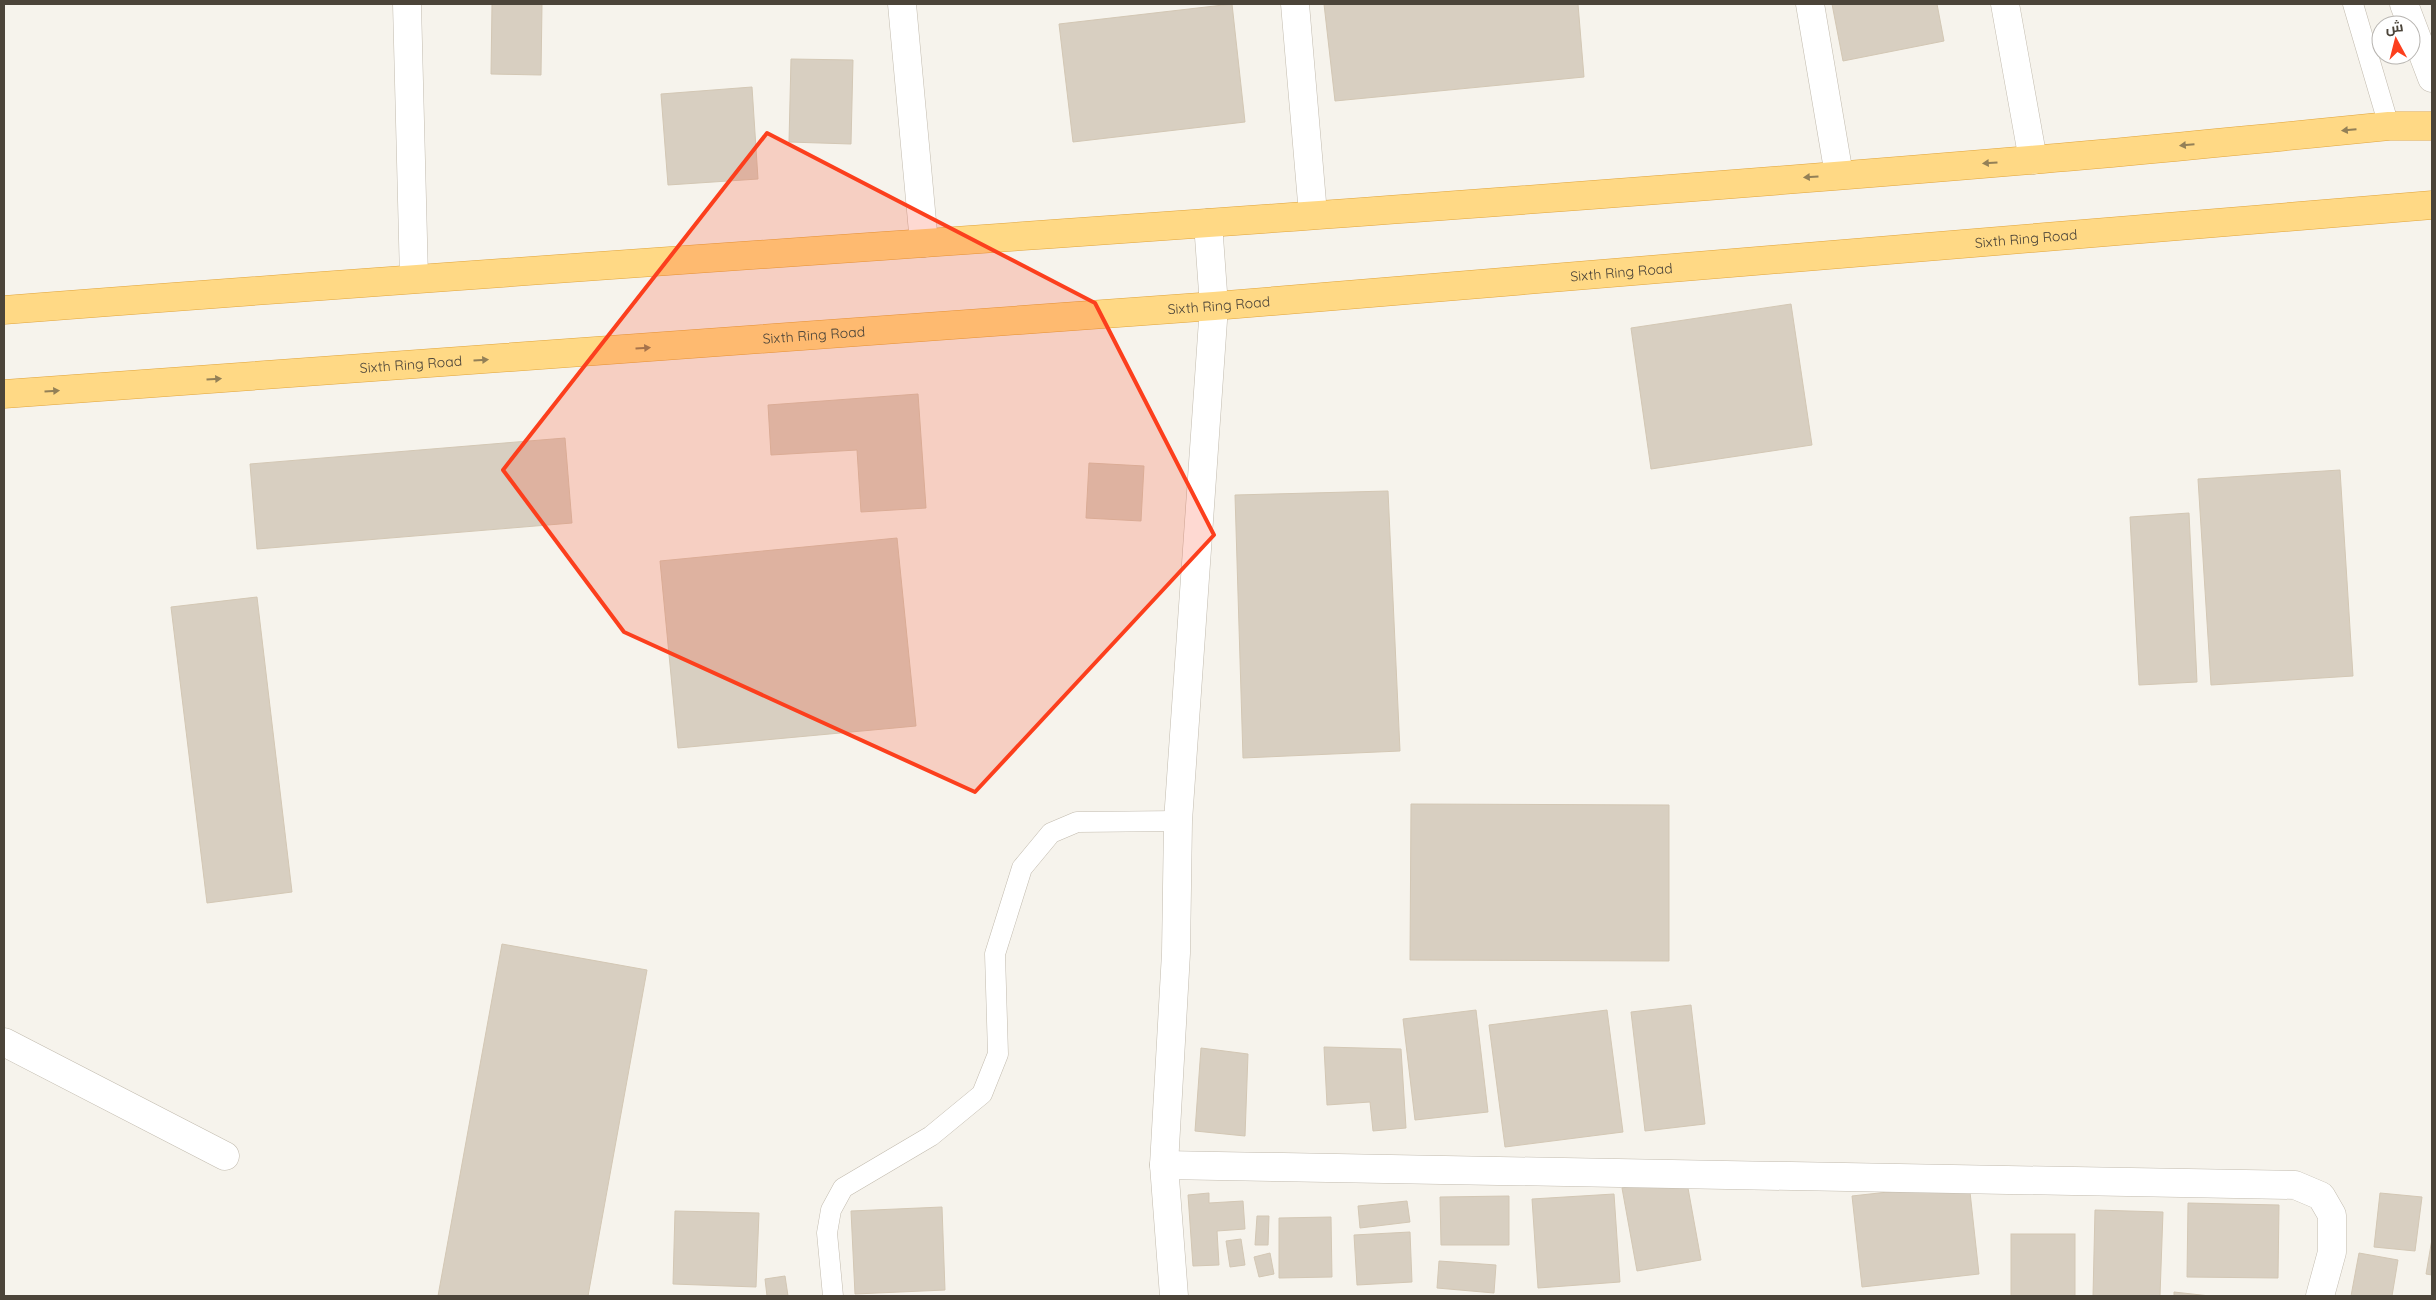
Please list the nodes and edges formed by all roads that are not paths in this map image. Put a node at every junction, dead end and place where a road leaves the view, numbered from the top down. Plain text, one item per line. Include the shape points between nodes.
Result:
1 (407, 4) edge
2 (902, 4) edge
3 (1295, 4) edge
4 (1810, 4) edge
5 (2005, 4) edge
6 (2353, 4) edge
7 (2404, 4) edge
8 (2432, 78) edge
9 (2389, 126) junction
10 (2432, 126) edge
11 (2033, 160) junction
12 (1839, 175) junction
13 (2432, 204) edge
14 (1313, 214) junction
15 (1208, 223) junction
16 (924, 243) junction
17 (414, 278) junction
18 (1214, 306) junction
19 (4, 310) edge
20 (4, 394) edge
21 (1178, 821) junction
22 (4, 1042) edge
23 (225, 1156) dead end
24 (1164, 1165) junction
25 (833, 1296) edge
26 (1174, 1296) edge
27 (2320, 1296) edge

1 - 17 street
2 - 16 street
3 - 14 street
4 - 12 street
5 - 11 street
6 - 9 lane
7 - 8 street
9 - 10 highway
9 -> 11 highway
11 -> 12 highway
12 -> 14 highway
13 - 18 highway, Sixth Ring Road
14 - 15 highway
15 - 16 highway
15 - 18 street
16 - 17 highway
17 - 19 highway
20 -> 18 highway, Sixth Ring Road
18 - 21 street
21 - 24 street via 1176,953
21 - 25 lane via 1077,822 1051,833 1022,868 995,954 998,1054 982,1094 931,1136 843,1188 831,1210 827,1233
22 - 23 street
24 - 26 street
24 - 27 street via 2295,1185 2321,1196 2332,1215 2332,1252

